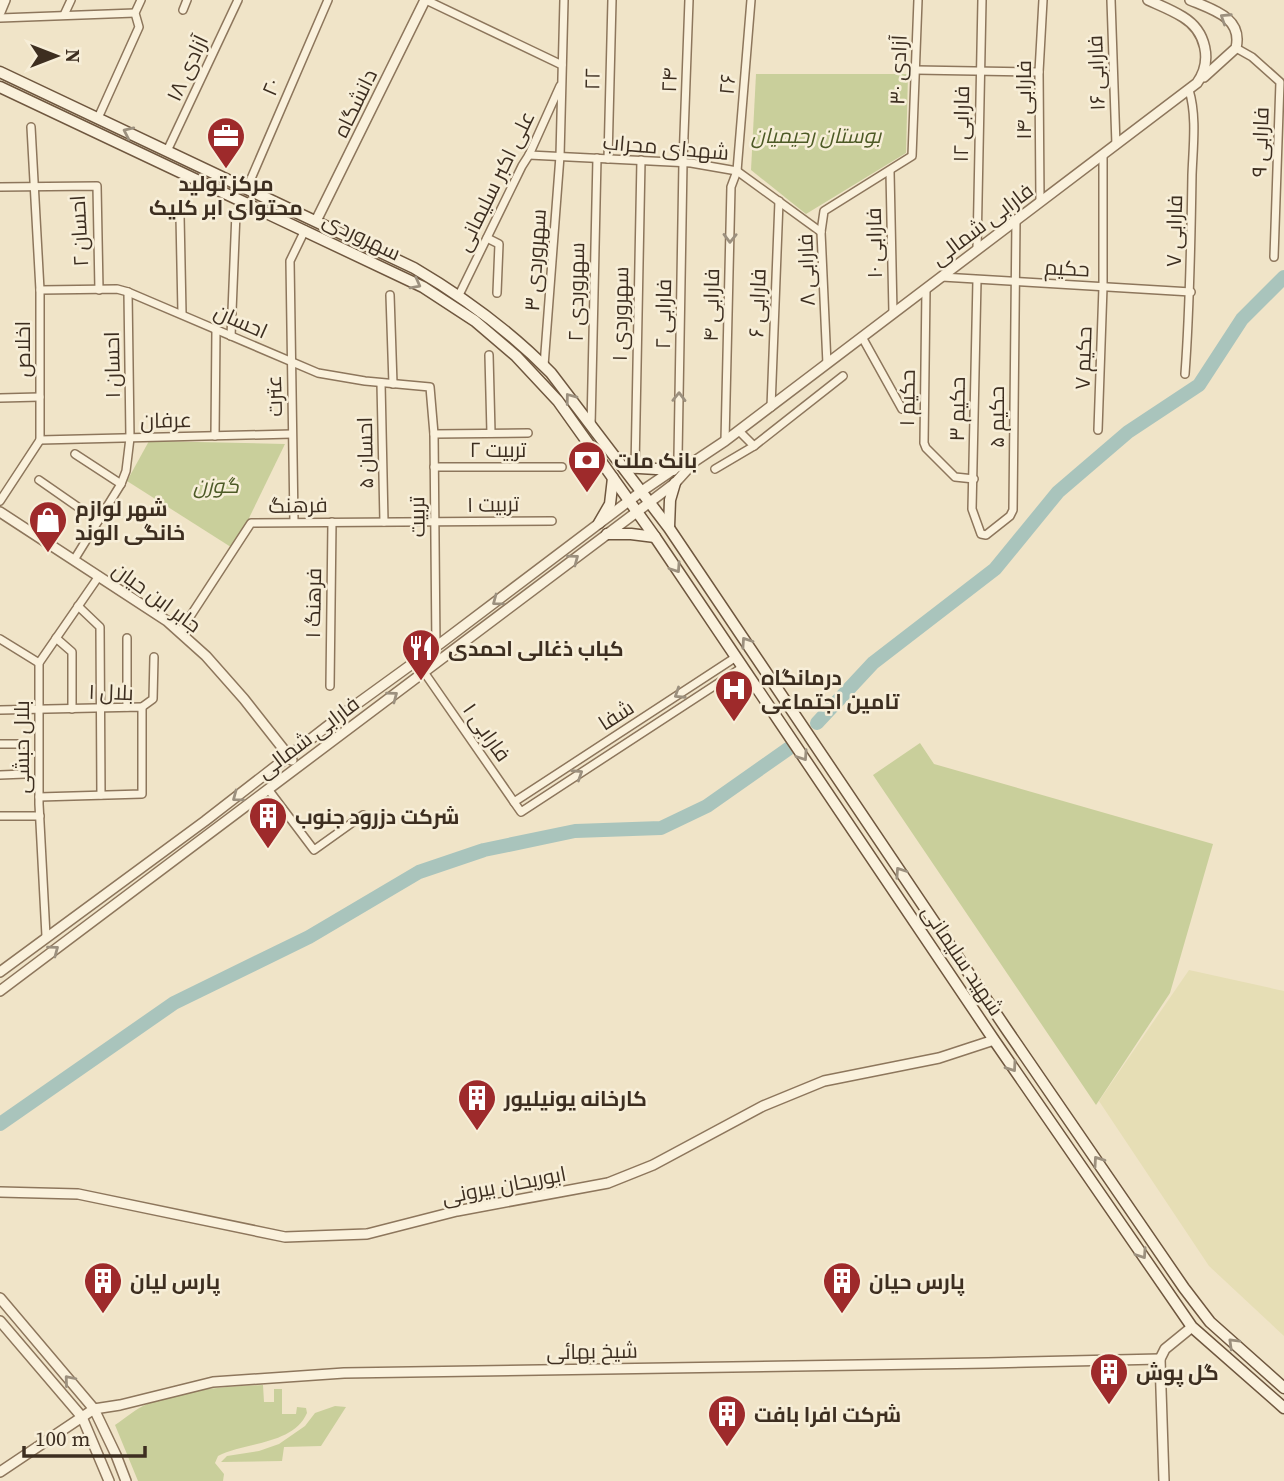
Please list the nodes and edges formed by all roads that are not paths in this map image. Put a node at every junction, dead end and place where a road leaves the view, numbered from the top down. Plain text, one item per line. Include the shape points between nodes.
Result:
1 (5, 0) edge
2 (71, 0) edge
3 (141, 0) edge
4 (187, 0) edge
5 (238, 0) edge
6 (328, 0) edge
7 (426, 0) edge
8 (564, 0) edge
9 (611, 0) edge
10 (689, 0) edge
11 (751, 0) edge
12 (918, 0) edge
13 (982, 0) edge
14 (1043, 0) edge
15 (1111, 0) edge
16 (1148, 0) edge
17 (1190, 0) edge
18 (183, 10) dead end
19 (0, 12) edge
20 (135, 13) junction
21 (64, 15) junction
22 (0, 18) edge
23 (1236, 48) junction
24 (562, 65) junction
25 (916, 70) junction
26 (979, 71) junction
27 (0, 72) edge
28 (1039, 72) junction
29 (561, 82) junction
30 (1198, 83) junction
31 (0, 88) edge
32 (1189, 90) junction
33 (98, 118) junction
34 (31, 127) dead end
35 (1116, 145) junction
36 (167, 151) junction
37 (1103, 154) junction
38 (529, 155) junction
39 (560, 156) junction
40 (597, 158) junction
41 (608, 159) junction
42 (641, 160) junction
43 (683, 162) junction
44 (737, 171) junction
45 (890, 172) junction
46 (36, 186) junction
47 (0, 187) edge
48 (247, 188) junction
49 (779, 201) junction
50 (1040, 201) junction
51 (236, 213) dead end
52 (180, 216) dead end
53 (316, 220) junction
54 (1016, 220) junction
55 (305, 230) junction
56 (821, 232) junction
57 (487, 237) junction
58 (976, 249) junction
59 (1274, 257) dead end
60 (942, 277) junction
61 (977, 280) junction
62 (1014, 283) junction
63 (1103, 287) junction
64 (926, 289) junction
65 (40, 290) junction
66 (99, 290) junction
67 (128, 292) junction
68 (1191, 292) junction
69 (497, 293) dead end
70 (390, 295) dead end
71 (460, 295) junction
72 (181, 313) junction
73 (893, 313) junction
74 (216, 330) junction
75 (231, 337) junction
76 (862, 337) junction
77 (489, 355) dead end
78 (290, 362) junction
79 (827, 364) junction
80 (544, 366) junction
81 (1185, 374) dead end
82 (843, 376) dead end
83 (381, 383) junction
84 (393, 384) junction
85 (430, 387) joint
86 (40, 397) junction
87 (0, 398) edge
88 (771, 407) junction
89 (902, 409) dead end
90 (591, 426) junction
91 (1098, 430) dead end
92 (739, 431) junction
93 (491, 433) junction
94 (528, 433) dead end
95 (292, 434) junction
96 (434, 434) junction
97 (215, 436) junction
98 (131, 438) junction
99 (40, 440) junction
100 (726, 442) junction
101 (754, 446) junction
102 (75, 454) dead end
103 (695, 461) junction
104 (434, 467) junction
105 (562, 467) dead end
106 (623, 467) junction
107 (676, 468) junction
108 (635, 469) junction
109 (715, 469) dead end
110 (613, 478) junction
111 (974, 479) junction
112 (39, 480) dead end
113 (675, 482) junction
114 (121, 484) junction
115 (642, 491) junction
116 (629, 500) junction
117 (0, 501) edge
118 (650, 502) junction
119 (0, 512) edge
120 (637, 512) junction
121 (98, 521) junction
122 (552, 521) dead end
123 (294, 522) junction
124 (332, 522) junction
125 (384, 522) junction
126 (435, 523) junction
127 (596, 526) junction
128 (670, 528) junction
129 (983, 535) joint
130 (603, 537) junction
131 (655, 537) junction
132 (74, 561) junction
133 (99, 576) junction
134 (78, 606) junction
135 (180, 632) junction
136 (57, 638) junction
137 (127, 638) dead end
138 (0, 639) edge
139 (436, 647) junction
140 (154, 657) dead end
141 (736, 657) junction
142 (39, 663) junction
143 (721, 667) junction
144 (743, 667) junction
145 (424, 672) junction
146 (728, 677) junction
147 (330, 686) dead end
148 (142, 707) junction
149 (99, 708) junction
150 (127, 708) junction
151 (72, 709) junction
152 (0, 710) edge
153 (38, 710) junction
154 (653, 711) junction
155 (660, 721) junction
156 (0, 744) edge
157 (24, 744) dead end
158 (289, 757) junction
159 (297, 767) junction
160 (25, 774) dead end
161 (0, 775) edge
162 (268, 789) junction
163 (101, 795) junction
164 (39, 797) junction
165 (514, 802) junction
166 (521, 812) joint
167 (363, 815) dead end
168 (0, 816) edge
169 (40, 816) junction
170 (46, 936) junction
171 (0, 972) edge
172 (0, 991) edge
173 (994, 1040) junction
174 (0, 1192) edge
175 (0, 1298) edge
176 (0, 1321) edge
177 (1192, 1326) junction
178 (1160, 1359) junction
179 (1284, 1388) edge
180 (1284, 1408) edge
181 (94, 1409) junction
182 (82, 1417) junction
183 (0, 1472) edge
184 (109, 1481) edge
185 (126, 1481) edge
186 (1164, 1481) edge

1 - 19 street
2 - 21 street
3 - 20 street
4 - 18 street
5 - 36 street, آزادی ۱۸
6 - 48 street, ۲۰
7 - 24 street
7 - 53 street, دانشگاه
8 - 24 street, علی اکبر سلیمانی
9 - 41 street, ۲۲
10 - 43 street, ۲۴
11 - 44 street, ۲۶
12 - 25 street, آزادی ۳۰
13 - 26 street, فارابی ۱۲
14 - 28 street, فارابی ۱۴
15 - 35 street, فارابی ۱۶
16 - 30 street via 1185,18 1201,36 1207,57
23 -> 17 street via 1238,35 1231,20
20 - 21 street
20 - 33 street via 139,27
21 - 22 street
23 - 30 street, فارابی شمالی
23 - 59 street, فارابی ۹ via 1280,82
24 - 29 street, علی اکبر سلیمانی
25 - 26 street
25 - 45 street, آزادی ۳۰ via 912,156
26 - 28 street
26 - 58 street, فارابی ۱۲
27 - 33 main road, سهروردی
28 - 50 street, فارابی ۱۴
29 - 38 street, علی اکبر سلیمانی
29 - 39 street, علی اکبر سلیمانی
30 - 32 street, فارابی شمالی
31 - 55 main road, سهروردی
32 - 35 street, فارابی شمالی
32 - 68 street, فارابی ۷ via 1193,104
36 -> 33 main road, سهروردی
34 - 46 street, اخلاص
35 - 37 street, فارابی شمالی
36 - 48 main road, سهروردی
37 - 50 street, فارابی شمالی
37 - 63 street, حکیم ۷
38 - 39 street, شهدای محراب
38 - 57 street, علی اکبر سلیمانی
39 - 40 street, شهدای محراب
39 - 80 street, سهروردی ۳
40 - 41 street, شهدای محراب
40 - 90 street, سهروردی ۲
41 - 42 street, شهدای محراب
42 - 43 street, شهدای محراب
42 - 108 street, سهروردی ۱
43 - 44 street, شهدای محراب
107 -> 43 street, فارابی ۲
44 - 49 street, شهدای محراب
44 -> 100 street, فارابی ۴ via 731,187
45 - 56 street, فارابی ۸ via 824,211
45 - 73 street, فارابی ۱۰
46 - 47 street
46 - 65 street, اخلاص
46 - 66 street, احسان ۲ via 97,186
48 - 53 main road, سهروردی
49 - 56 street, شهدای محراب
49 - 88 street, فارابی ۶
50 - 54 street, فارابی شمالی
51 - 75 street
52 - 72 street
53 - 71 main road, سهروردی
54 - 58 street, فارابی شمالی
54 - 62 street, حکیم ۵
55 - 78 street, عترت via 290,261
55 -> 110 main road, سهروردی via 423,287 475,321 558,401
56 - 79 street, فارابی ۸
57 - 69 street via 499,244
57 - 71 street, علی اکبر سلیمانی
58 - 60 street, فارابی شمالی
60 - 61 street, حکیم
60 - 64 street, فارابی شمالی
61 - 62 street, حکیم
61 - 111 street, حکیم ۳
62 - 63 street, حکیم
62 - 129 street, حکیم ۵ via 1013,510
63 - 68 street, حکیم
63 - 91 street, حکیم ۷
64 - 73 street, فارابی شمالی
64 - 111 street, حکیم ۱ via 924,443 955,477
65 - 66 street, احسان
65 - 86 street, اخلاص
66 - 67 street, احسان
67 - 72 street, احسان
67 - 98 street, احسان ۱
68 - 81 street, فارابی ۷
70 - 84 street
71 - 80 main road, سهروردی
72 - 74 street, احسان
73 - 76 street, فارابی شمالی
74 - 75 street, احسان
74 - 97 street
75 - 78 street, احسان
76 - 79 street, فارابی شمالی
76 - 89 street
77 - 93 street
78 - 83 street, احسان via 318,373
78 - 95 street, عترت
79 - 88 street, فارابی شمالی
90 -> 80 main road, سهروردی
82 - 101 street
83 - 84 street, احسان
83 - 125 street, احسان ۵
84 - 85 street, احسان
85 - 96 street, تربیت
86 - 87 street
86 - 99 street, اخلاص
88 - 92 street, فارابی شمالی
90 - 106 main road, سهروردی
92 - 100 street, فارابی شمالی
92 - 101 street
93 - 94 street
93 - 96 street
95 - 97 street, عرفان
95 - 123 street, عترت
96 - 104 street, تربیت
97 - 98 street, عرفان
98 - 99 street, عرفان
98 - 114 street, احسان ۱
99 - 117 street
100 - 103 street, فارابی شمالی
101 - 109 street
102 - 114 street
103 - 107 street, فارابی شمالی
103 - 113 street, فارابی شمالی
104 - 105 street, تربیت ۲
104 - 126 street, تربیت
106 - 108 main road
106 - 115 main road, سهروردی
107 - 108 main road
107 - 115 street, فارابی شمالی
110 - 116 main road, سهروردی
110 - 127 main road via 610,504
111 - 129 street, حکیم ۳ via 972,509
112 - 121 street
113 - 118 street, فارابی شمالی
113 - 128 main road
114 - 121 street, احسان ۱
115 - 116 street, فارابی شمالی
115 - 118 main road, شهید سلیمانی
116 - 120 main road, سهروردی
116 - 127 street, فارابی شمالی
118 - 120 street, فارابی شمالی
118 - 128 main road, شهید سلیمانی
119 - 132 street, جابر ابن حیان
120 - 130 street, فارابی شمالی
120 - 131 main road, شهید سلیمانی
121 - 132 street, احسان ۱
122 - 126 street, تربیت ۱
123 - 124 street, فرهنگ
123 - 135 street, فرهنگ via 251,523
124 - 125 street, فرهنگ
124 - 147 street, فرهنگ ۱
125 - 126 street, فرهنگ
126 - 139 street, تربیت
127 - 130 street
127 -> 139 street, فارابی شمالی
179 -> 128 main road, شهید سلیمانی via 1210,1322 1184,1288
130 - 131 main road
145 -> 130 street, فارابی شمالی
131 -> 141 main road, شهید سلیمانی
132 - 133 street, جابر ابن حیان
133 - 134 street
133 - 135 street, جابر ابن حیان
134 - 136 street
134 - 149 street via 100,627
135 - 158 street, جابر ابن حیان via 221,673
136 - 142 street
136 - 151 street via 72,652
137 - 150 street
138 - 142 street
139 - 158 street, فارابی شمالی
140 - 148 street via 153,699
141 - 143 street, شفا
141 - 144 main road, شهید سلیمانی
142 - 153 street, بلال حبشی
143 - 146 street
143 -> 154 street, شفا
144 - 146 street, شفا
144 -> 173 main road, شهید سلیمانی
159 -> 145 street, فارابی شمالی
145 - 165 street, فارابی ۱
146 - 155 street, شفا
148 - 150 street, بلال ۱
148 - 163 street, بلال ۱ via 142,794
149 - 150 street, بلال ۱
149 - 151 street, بلال ۱
149 - 163 street
151 - 153 street, بلال ۱
152 - 153 street, بلال ۱
153 - 164 street, بلال حبشی
154 - 155 street
154 - 165 street, شفا
166 -> 155 street, شفا
156 - 157 street
158 - 159 street, جابر ابن حیان
158 -> 170 street, فارابی شمالی
159 - 162 street, فارابی شمالی
160 - 161 street
162 - 167 street via 314,850
172 -> 162 street, فارابی شمالی
163 - 164 street
164 - 169 street, بلال حبشی
165 - 166 street, فارابی ۱
168 - 169 street
169 - 170 street, بلال حبشی
170 - 171 street, فارابی شمالی
173 - 174 street, ابوریحان بیرونی via 939,1058 824,1081 608,1183 457,1211 366,1234 285,1237 78,1194
173 -> 177 main road, شهید سلیمانی
181 -> 175 street
176 - 182 street
177 - 178 street
177 - 180 main road, شهید سلیمانی
178 - 181 street, شیخ بهائی via 344,1373 213,1382
178 - 186 street
181 - 182 street, شیخ بهائی
181 - 185 street
182 - 183 street, شیخ بهائی
182 - 184 street

